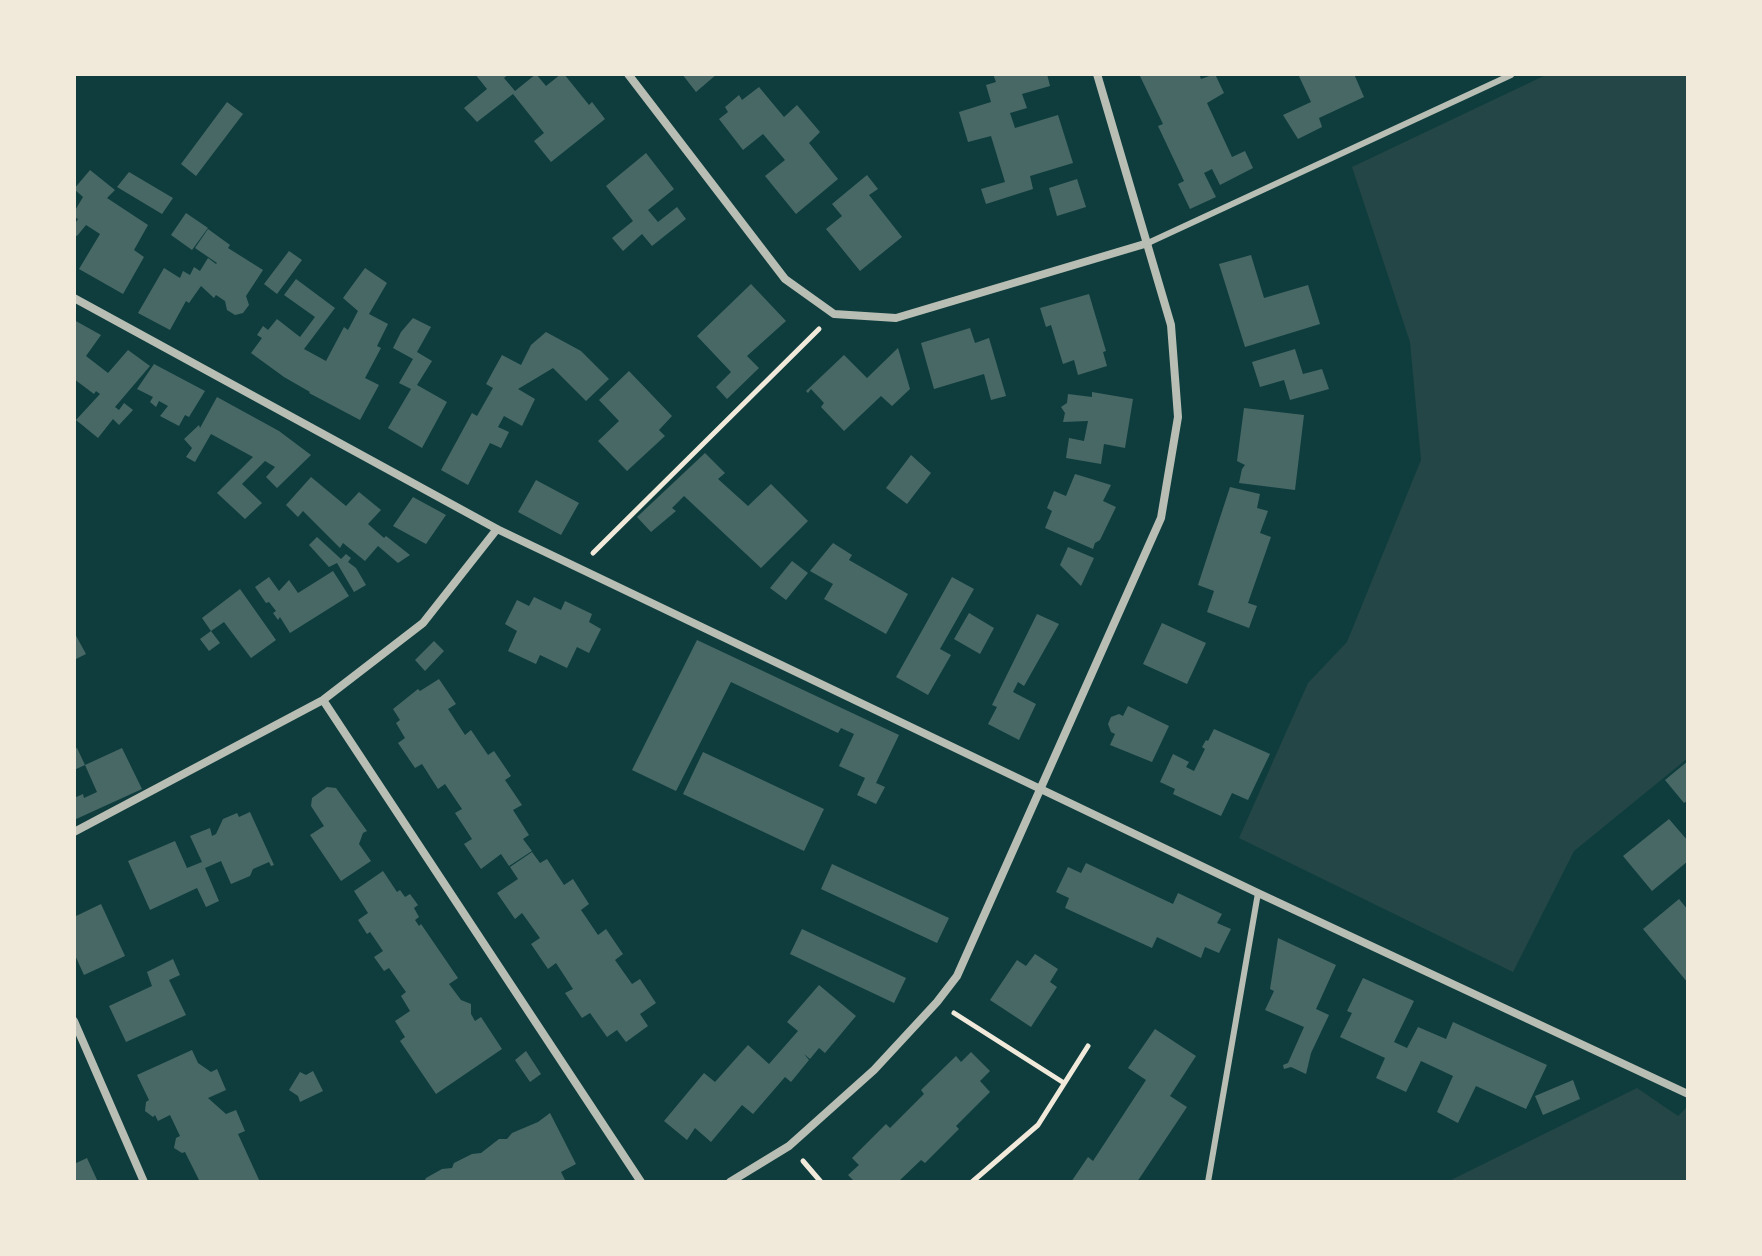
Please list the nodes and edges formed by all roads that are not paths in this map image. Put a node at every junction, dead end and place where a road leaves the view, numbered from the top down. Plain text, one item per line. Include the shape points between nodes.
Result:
1 (628, 74) edge
2 (1097, 74) edge
3 (1511, 75) edge
4 (1148, 243) junction
5 (74, 298) edge
6 (497, 529) junction
7 (323, 700) junction
8 (1042, 789) junction
9 (74, 832) edge
10 (1258, 893) junction
11 (74, 1021) edge
12 (1688, 1094) edge
13 (144, 1182) edge
14 (641, 1182) edge
15 (730, 1182) edge
16 (1208, 1182) edge

1 - 4 street via 785,279 834,314 896,318
2 - 4 street
3 - 4 lane
4 - 8 street via 1171,325 1178,417 1161,518
5 - 6 street
6 - 7 street via 423,623
6 - 8 street
7 - 9 street
7 - 14 street
8 - 10 street
8 - 15 street via 957,976 937,1002 874,1070 789,1146
10 - 12 street
10 - 16 lane
11 - 13 street

